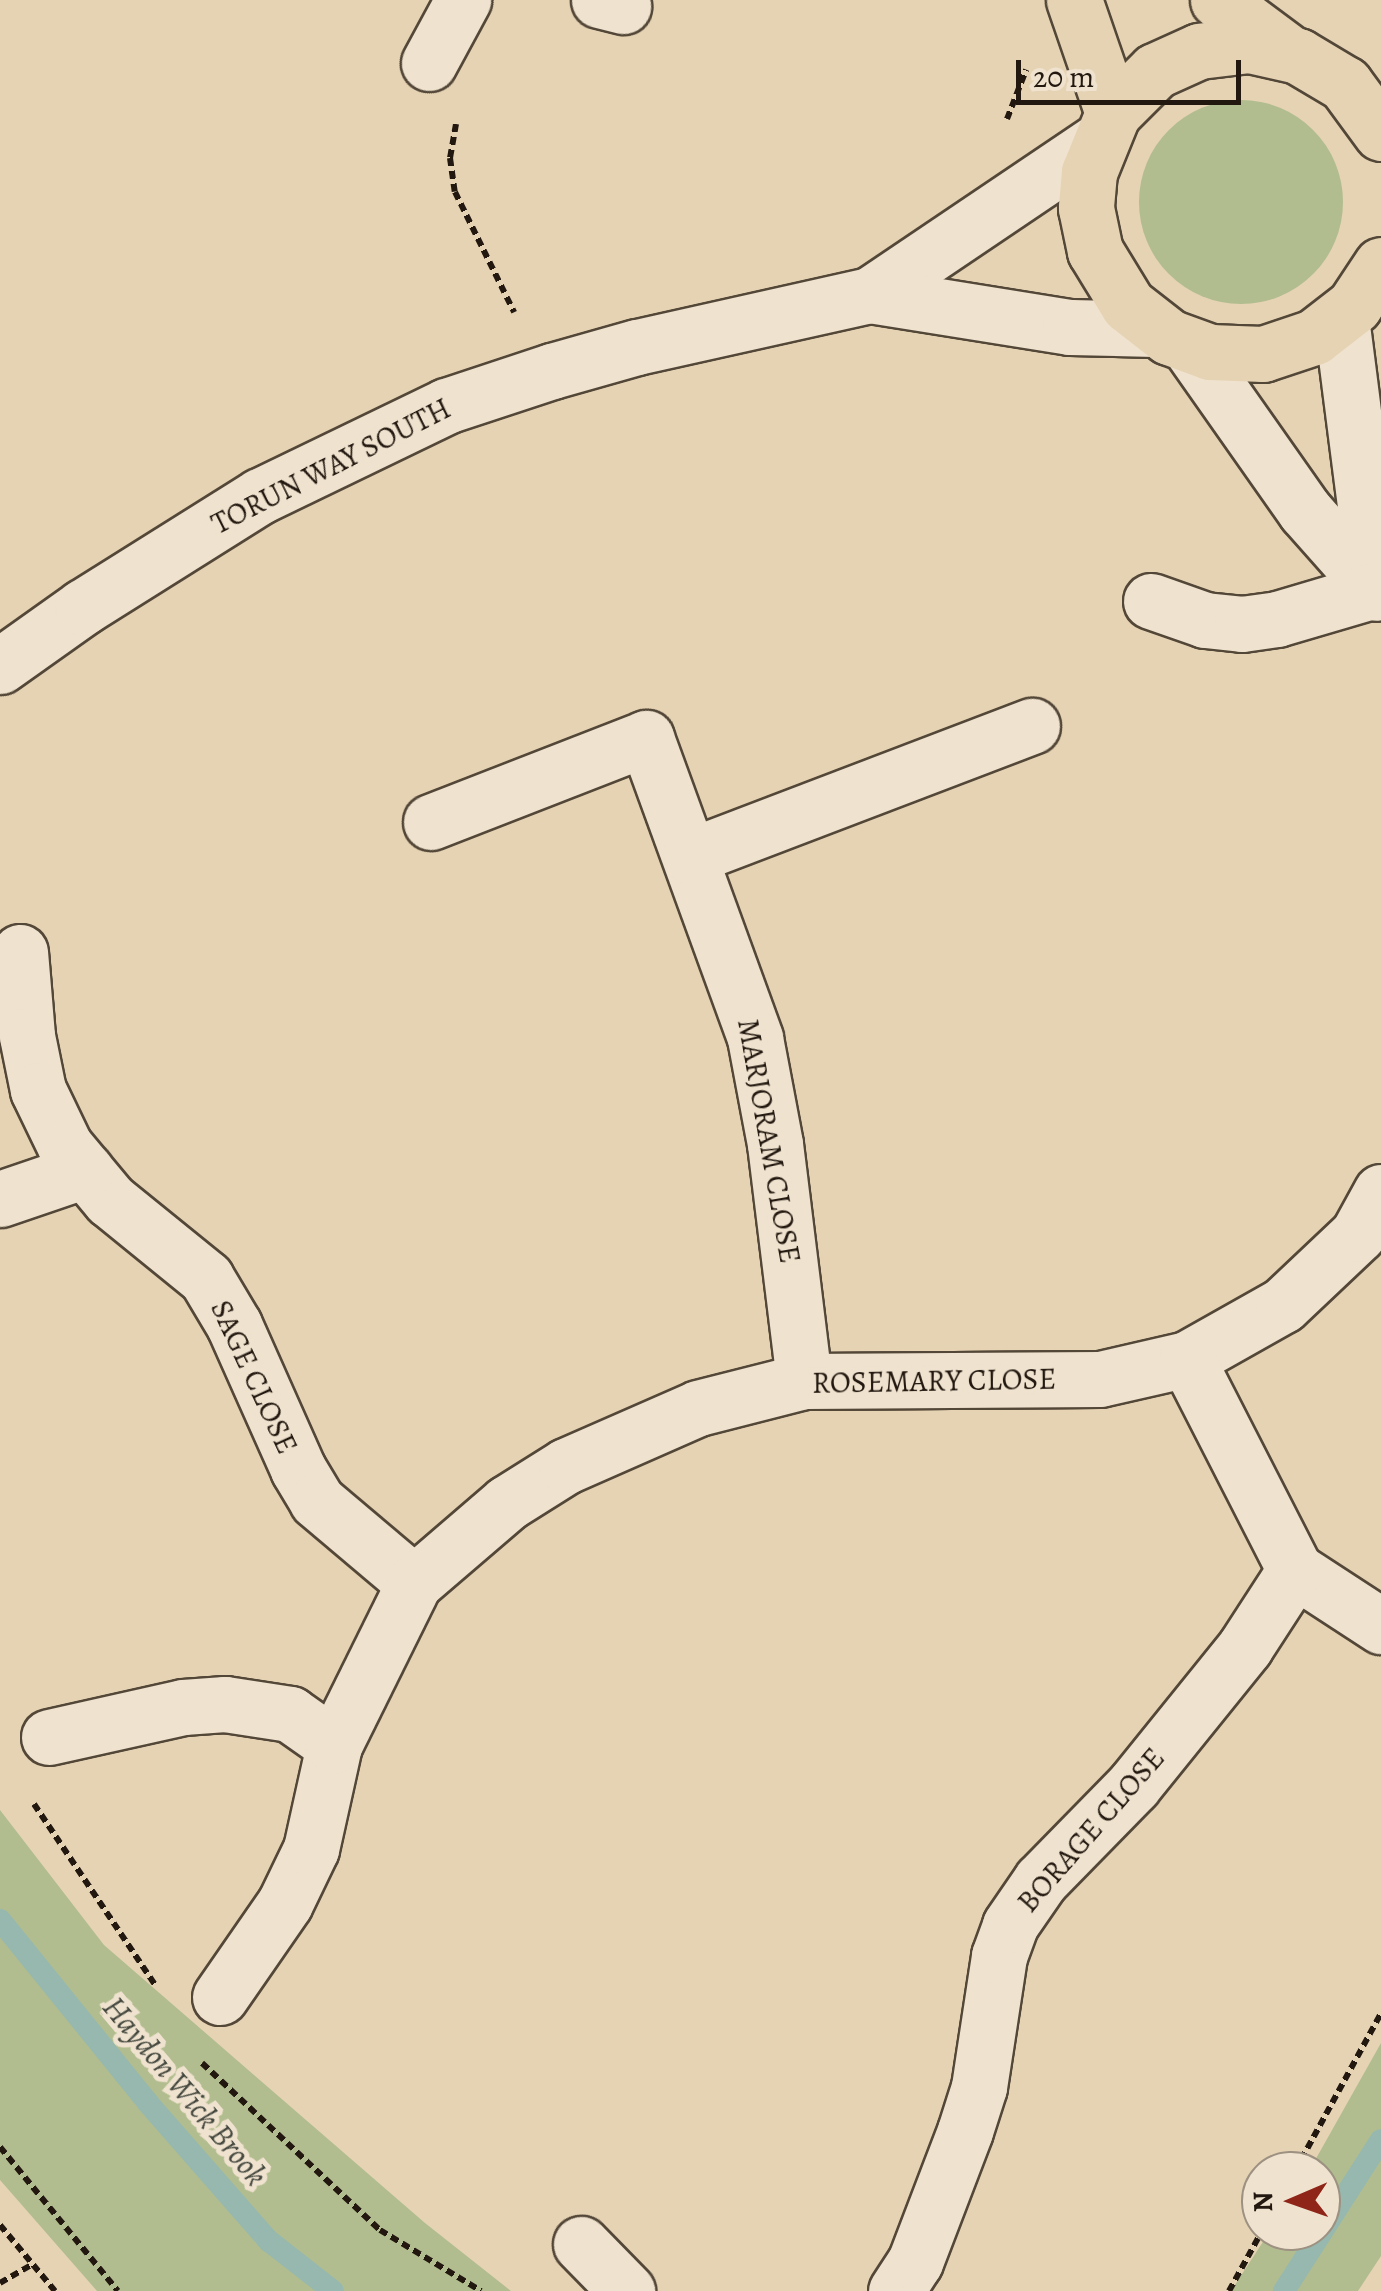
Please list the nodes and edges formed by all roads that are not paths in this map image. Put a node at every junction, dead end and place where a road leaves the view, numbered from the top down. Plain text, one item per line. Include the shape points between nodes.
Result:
1 (463, 0) edge
2 (1074, 0) edge
3 (1218, 0) edge
4 (1288, 52) junction
5 (429, 63) road end
6 (1359, 79) edge
7 (1105, 127) junction
8 (1381, 133) edge
9 (1381, 265) edge
10 (870, 295) junction
11 (1340, 318) junction
12 (1172, 337) junction
13 (1378, 599) edge
14 (1151, 601) dead end
15 (0, 666) edge
16 (1032, 726) dead end
17 (431, 822) dead end
18 (691, 856) junction
19 (20, 952) dead end
20 (85, 1170) junction
21 (1381, 1192) edge
22 (0, 1199) edge
23 (1188, 1359) junction
24 (804, 1381) junction
25 (1294, 1570) junction
26 (414, 1582) junction
27 (1381, 1626) edge
28 (49, 1737) dead end
29 (334, 1745) junction
30 (220, 1997) dead end
31 (582, 2244) dead end
32 (627, 2291) edge
33 (896, 2291) edge

1 - 5 street
2 - 7 main road
3 - 4 main road
4 - 6 main road
4 - 7 main road via 1232,45 1190,53 1155,71
6 - 8 main road
7 - 10 street, TORUN WAY SOUTH
7 - 12 main road via 1089,172 1086,208 1095,252 1116,291
9 - 11 main road
10 - 12 street, TORUN WAY SOUTH
10 - 15 street, TORUN WAY SOUTH via 637,347 446,406 260,496
11 - 12 main road via 1314,337 1263,354 1232,354
11 - 13 street
12 - 13 street
13 - 14 street via 1242,624 1205,620
16 - 18 street
17 - 18 street, MARJORAM CLOSE via 646,738
18 - 24 street, MARJORAM CLOSE via 755,1038
19 - 20 street, SAGE CLOSE via 38,1090 64,1146
20 - 22 street
20 - 26 street, SAGE CLOSE via 110,1200 206,1278 318,1500
21 - 23 street, ROSEMARY CLOSE via 1358,1234 1283,1305
23 - 24 street, ROSEMARY CLOSE via 1100,1379
23 - 25 street
24 - 26 street, ROSEMARY CLOSE via 698,1408 566,1466 507,1503
25 - 27 street
25 - 33 street, BORAGE CLOSE via 1245,1647 1132,1786 1041,1880 1010,1925 965,2131 915,2262
26 - 29 street, ROSEMARY CLOSE
28 - 29 street via 225,1704 290,1714
29 - 30 street, ROSEMARY CLOSE via 311,1848 286,1903
31 - 32 street

